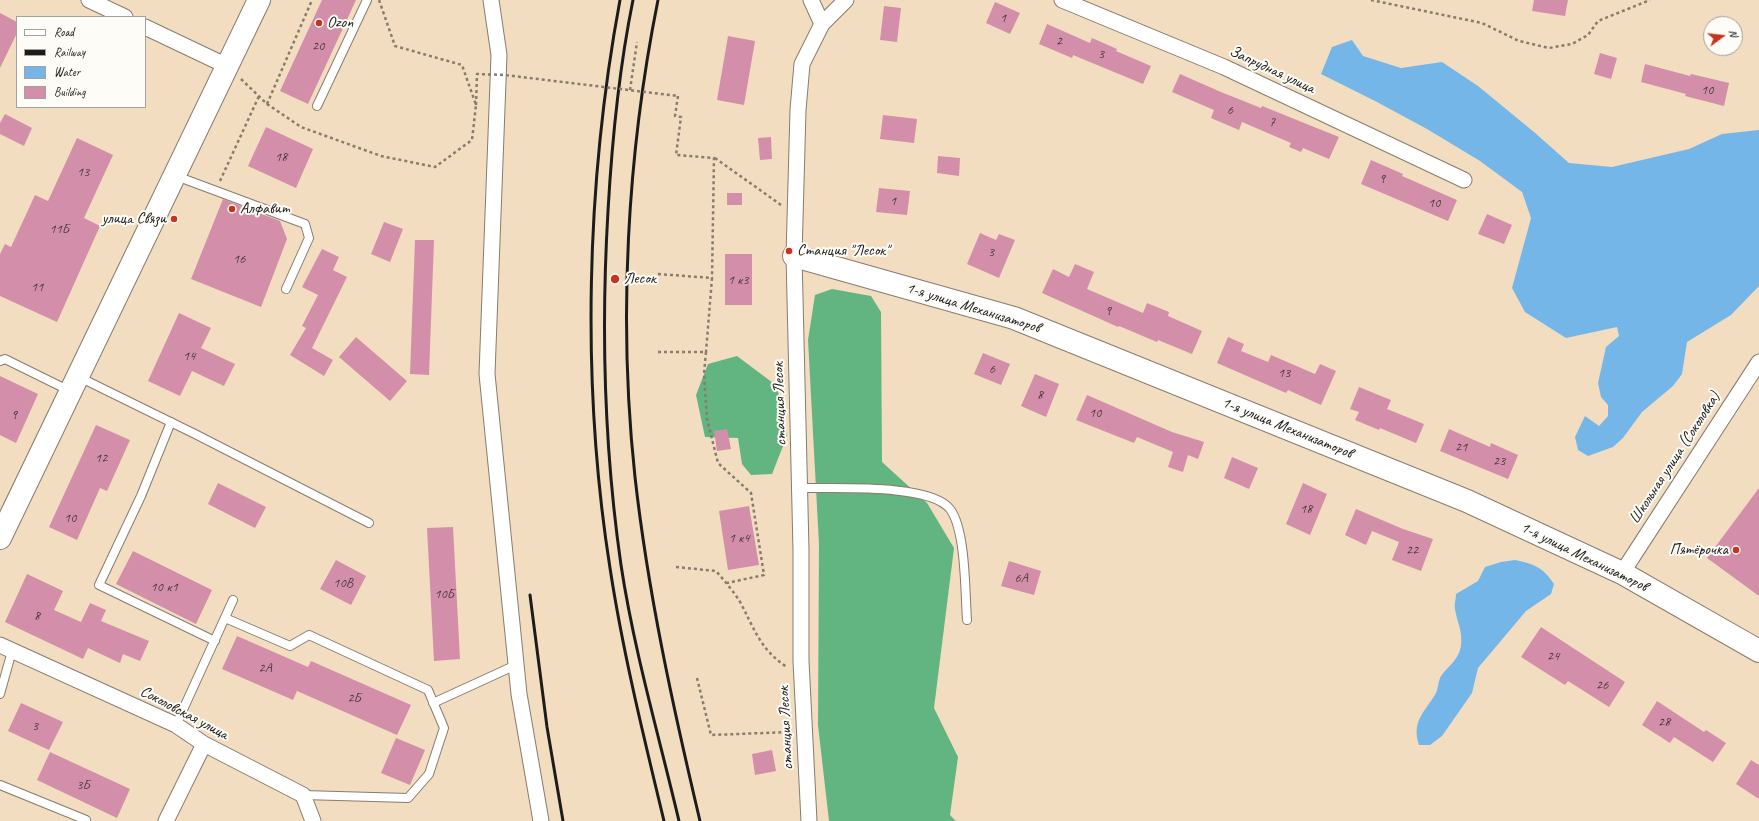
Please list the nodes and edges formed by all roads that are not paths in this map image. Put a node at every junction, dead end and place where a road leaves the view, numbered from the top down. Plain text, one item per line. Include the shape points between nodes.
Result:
1 (89, 0) edge
2 (259, 0) edge
3 (367, 0) edge
4 (491, 0) edge
5 (811, 0) edge
6 (846, 0) edge
7 (1062, 0) edge
8 (123, 16) edge
9 (822, 24) junction
10 (146, 27) edge
11 (228, 66) junction
12 (317, 106) dead end
13 (175, 175) junction
14 (1464, 180) dead end
15 (794, 256) junction
16 (286, 289) dead end
17 (0, 361) edge
18 (1759, 362) edge
19 (74, 384) junction
20 (171, 422) junction
21 (800, 488) junction
22 (370, 523) dead end
23 (0, 538) edge
24 (1622, 573) junction
25 (233, 600) dead end
26 (225, 618) junction
27 (967, 620) dead end
28 (215, 641) junction
29 (6, 648) edge
30 (1759, 651) edge
31 (516, 665) junction
32 (0, 694) edge
33 (433, 703) junction
34 (176, 725) junction
35 (204, 744) junction
36 (0, 785) edge
37 (303, 795) junction
38 (86, 820) edge
39 (166, 821) edge
40 (314, 821) edge
41 (541, 821) edge
42 (809, 821) edge

1 - 8 street
2 - 11 street
3 - 12 lane
4 - 31 street via 500,55 487,374
5 - 9 street
6 - 9 street, станция Лесок
7 - 14 street, Запрудная улица via 1224,67
9 - 15 street, станция Лесок via 802,64 798,110
10 - 11 street
11 - 13 street
13 - 16 lane via 305,224 309,238
13 - 19 street
15 - 21 street, станция Лесок
15 - 24 street, 1-я улица Механизаторов via 1014,318 1467,501
17 - 19 lane via 5,359
18 - 24 street, Школьная улица (Соколовка)
19 - 20 lane
19 - 23 street
20 - 22 lane
20 - 28 lane via 141,496 99,585
21 - 27 lane via 899,490 938,499 950,510 959,531
21 - 42 street, станция Лесок via 802,676
24 - 30 street, 1-я улица Механизаторов
25 - 26 lane
26 - 28 lane
26 - 33 lane via 290,646 309,635 428,690
28 - 34 lane
29 - 32 lane
29 - 34 street, Соколовская улица
31 - 33 lane
31 - 41 street
33 - 37 lane via 444,728 429,774 408,798
34 - 35 street, Соколовская улица
35 - 37 street, Соколовская улица
35 - 39 street
36 - 38 lane
37 - 40 street

